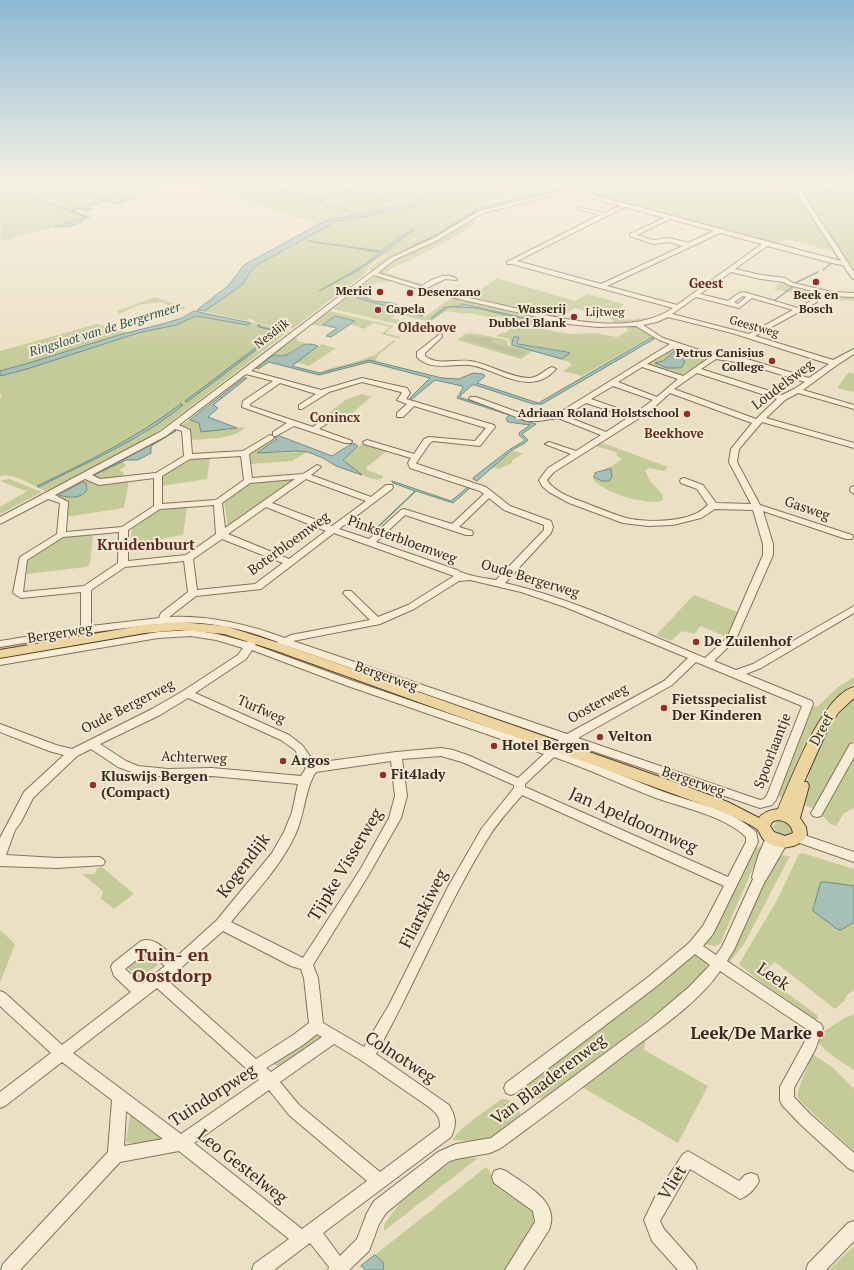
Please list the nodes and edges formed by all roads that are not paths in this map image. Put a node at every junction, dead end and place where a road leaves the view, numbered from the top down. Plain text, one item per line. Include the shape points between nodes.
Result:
1 (429, 242) edge
2 (551, 242) edge
3 (678, 242) edge
4 (694, 242) edge
5 (829, 242) edge
6 (767, 243) joint
7 (688, 245) junction
8 (849, 266) edge
9 (731, 270) junction
10 (373, 273) junction
11 (854, 277) edge
12 (454, 279) dead end
13 (600, 287) junction
14 (423, 288) junction
15 (854, 294) edge
16 (695, 295) junction
17 (816, 301) dead end
18 (677, 307) junction
19 (799, 310) junction
20 (667, 315) junction
21 (636, 323) junction
22 (440, 336) dead end
23 (749, 337) junction
24 (675, 344) junction
25 (854, 351) edge
26 (714, 357) junction
27 (834, 363) junction
28 (642, 365) junction
29 (552, 369) dead end
30 (696, 370) junction
31 (244, 371) junction
32 (684, 379) junction
33 (278, 381) junction
34 (810, 381) junction
35 (613, 383) junction
36 (669, 390) junction
37 (797, 391) junction
38 (322, 393) junction
39 (782, 398) junction
40 (473, 399) dead end
41 (586, 400) junction
42 (659, 400) junction
43 (413, 404) junction
44 (302, 407) dead end
45 (854, 407) edge
46 (400, 415) dead end
47 (559, 416) junction
48 (635, 417) junction
49 (329, 418) dead end
50 (759, 420) junction
51 (293, 423) junction
52 (174, 426) junction
53 (313, 430) junction
54 (607, 435) junction
55 (348, 441) dead end
56 (367, 442) dead end
57 (549, 444) dead end
58 (854, 446) edge
59 (245, 453) junction
60 (578, 454) junction
61 (188, 457) junction
62 (415, 457) junction
63 (317, 467) dead end
64 (86, 476) junction
65 (158, 476) junction
66 (305, 476) junction
67 (248, 481) junction
68 (684, 481) dead end
69 (389, 487) dead end
70 (489, 494) junction
71 (49, 496) junction
72 (372, 500) junction
73 (218, 502) junction
74 (266, 504) junction
75 (713, 506) junction
76 (158, 507) junction
77 (757, 507) junction
78 (0, 521) edge
79 (453, 528) junction
80 (124, 529) junction
81 (333, 530) junction
82 (469, 533) dead end
83 (61, 535) junction
84 (220, 535) junction
85 (849, 537) dead end
86 (370, 543) junction
87 (188, 558) junction
88 (290, 563) junction
89 (123, 564) junction
90 (461, 577) junction
91 (499, 583) junction
92 (86, 589) junction
93 (193, 593) junction
94 (348, 593) dead end
95 (854, 608) edge
96 (164, 621) junction
97 (377, 622) junction
98 (86, 630) junction
99 (0, 644) edge
100 (255, 645) junction
101 (283, 648) junction
102 (0, 654) edge
103 (694, 657) junction
104 (0, 662) edge
105 (707, 662) junction
106 (757, 666) junction
107 (339, 669) junction
108 (324, 674) junction
109 (737, 674) junction
110 (754, 681) junction
111 (854, 691) edge
112 (187, 694) junction
113 (808, 704) joint
114 (0, 728) edge
115 (90, 744) junction
116 (559, 746) junction
117 (854, 747) edge
118 (73, 753) junction
119 (396, 756) junction
120 (312, 768) junction
121 (304, 780) junction
122 (520, 786) junction
123 (762, 804) joint
124 (817, 813) dead end
125 (793, 825) junction
126 (771, 831) junction
127 (748, 832) joint
128 (854, 852) edge
129 (854, 857) edge
130 (0, 860) edge
131 (99, 862) dead end
132 (731, 884) junction
133 (222, 924) junction
134 (694, 947) junction
135 (720, 963) junction
136 (306, 964) junction
137 (174, 966) junction
138 (157, 980) junction
139 (141, 992) junction
140 (0, 997) edge
141 (316, 1026) junction
142 (333, 1037) junction
143 (61, 1053) junction
144 (367, 1056) junction
145 (256, 1067) junction
146 (270, 1081) junction
147 (511, 1088) dead end
148 (120, 1096) junction
149 (0, 1101) edge
150 (181, 1143) junction
151 (116, 1155) junction
152 (854, 1163) edge
153 (500, 1177) dead end
154 (379, 1181) junction
155 (751, 1181) dead end
156 (854, 1230) edge
157 (307, 1235) junction
158 (339, 1269) edge
159 (8, 1270) edge
160 (260, 1270) edge
161 (513, 1270) edge
162 (689, 1270) edge
163 (814, 1270) edge

1 - 10 street, Nesdijk via 392,259
2 - 13 street via 510,263
3 - 7 street
4 - 7 street
5 - 8 street
6 - 8 street
6 - 9 street, Lijtweg
7 - 13 street
8 - 11 street
9 - 15 street via 785,280 792,285 832,294
9 - 16 street, Lijtweg
10 - 14 street, Lijtweg
10 - 31 street, Nesdijk
12 - 14 street via 444,277
13 - 18 street
14 - 21 street, Lijtweg via 574,323
16 - 18 street, Lijtweg
16 - 19 street via 739,306 751,296
17 - 19 street
18 - 20 street, Lijtweg
19 - 23 street
20 - 21 street, Lijtweg via 652,322
20 - 23 street, Geestweg
21 - 24 street via 661,339
22 - 29 street via 420,352 424,360 440,364 473,363 529,380 539,379
23 - 27 street, Geestweg
24 - 26 street
24 - 28 street
25 - 27 street, Loudelsweg
26 - 30 street
26 - 34 street via 738,360
27 - 34 street, Loudelsweg
28 - 32 street
28 - 35 street
30 - 32 street
30 - 39 street
31 - 33 street
31 - 52 street, Nesdijk
32 - 36 street
33 - 38 street
33 - 51 street via 246,404 246,407
34 - 37 street, Loudelsweg
35 - 41 street
35 - 42 street
36 - 42 street
36 - 50 street
37 - 39 street, Loudelsweg
37 - 45 street
38 - 43 street via 365,380 404,390 406,393 401,400
38 - 44 street
39 - 50 street, Loudelsweg
40 - 47 street via 530,419
41 - 47 street
41 - 48 street
42 - 48 street
43 - 46 street
43 - 62 street via 491,427 477,444 432,439 426,441
47 - 54 street
48 - 54 street
49 - 53 street
50 - 58 street
50 - 77 street, Loudelsweg via 735,449 733,458 734,466
51 - 53 street
51 - 59 street
52 - 61 street via 186,430
52 - 64 street, Nesdijk
53 - 55 street
54 - 60 street
56 - 62 street
57 - 60 street
59 - 61 street
59 - 67 street
60 - 75 street via 544,476 545,484 560,495 597,511 623,520 660,523 686,520
61 - 65 street
62 - 70 street via 412,463 414,466 483,489
63 - 66 street
64 - 65 street via 99,482
64 - 71 street, Nesdijk
65 - 76 street
66 - 67 street
66 - 72 street
66 - 74 street
67 - 73 street
68 - 75 street via 700,487
69 - 72 street, Boterbloemweg
70 - 79 street
70 - 91 street via 507,508 543,520 549,527
71 - 78 street, Nesdijk
71 - 83 street via 64,502
72 - 81 street, Boterbloemweg
73 - 76 street
73 - 84 street
74 - 81 street, Pinksterbloemweg
74 - 84 street
75 - 77 street, Gasweg
76 - 80 street
77 - 85 street, Gasweg
77 - 105 street, Loudelsweg via 768,544 767,561 731,639
79 - 82 street
79 - 86 street via 404,512
80 - 83 street
80 - 89 street
81 - 86 street, Pinksterbloemweg
81 - 88 street, Boterbloemweg
83 - 92 street via 23,559 18,594
84 - 87 street
84 - 88 street
86 - 90 street, Pinksterbloemweg via 454,572
87 - 89 street
87 - 93 street
88 - 93 street, Boterbloemweg via 258,587
89 - 92 street
90 - 91 street, Oude Bergerweg
90 - 97 street, Oude Bergerweg via 452,580 411,607
91 - 103 street, Oude Bergerweg via 568,605
92 - 98 street
93 - 96 street via 164,615
94 - 97 street
95 - 106 street
96 - 98 street, Bergerweg
96 - 101 street, Bergerweg via 187,619 243,627
97 - 101 street, Oude Bergerweg via 356,628 297,636
98 - 99 street, Bergerweg
100 - 101 main road, Bergerweg
100 - 101 street, Bergerweg
100 - 102 main road, Bergerweg via 213,628 168,626
100 - 104 street, Bergerweg via 203,634 172,634
100 - 112 street, Oude Bergerweg via 242,657
101 - 107 main road, Bergerweg
101 - 108 street, Bergerweg
101 - 116 street, Bergerweg
103 - 105 street, Oude Bergerweg
103 - 116 street, Oosterweg via 668,683
105 - 109 street, Oude Bergerweg
106 - 109 street
106 - 110 street
107 - 108 street, Bergerweg
107 - 116 main road, Bergerweg
108 - 116 street, Bergerweg via 458,722
109 - 110 street, Oude Bergerweg
110 - 113 street, Oude Bergerweg
111 - 125 main road, Dreef via 828,717 809,754
112 - 115 street, Oude Bergerweg
112 - 120 street, Turfweg via 292,741 305,753
113 - 123 street, Spoorlaantje via 772,797
114 - 118 street, Oude Bergerweg
115 - 118 street, Oude Bergerweg
115 - 121 street, Achterweg via 122,764 137,770 168,773 212,772
116 - 122 street, Oosterweg
116 - 123 street, Bergerweg
116 - 126 main road, Bergerweg via 723,806
116 - 127 street, Bergerweg via 714,814
117 - 124 street
118 - 130 street via 28,795 10,828 0,853
119 - 120 street
119 - 122 street via 441,752 453,754
119 - 136 street, Tjipke Visserweg via 401,796 395,818 368,867
120 - 121 street, Kogendijk
121 - 133 street, Kogendijk via 298,812 290,833 276,856
122 - 132 street, Jan Apeldoornweg
122 - 144 street, Filarskiweg via 486,832
125 - 126 main road via 774,815
125 - 126 main road via 793,841
125 - 128 street
125 - 129 street
126 - 135 street, Van Blaaderenweg via 757,883
127 - 132 street, Van Blaaderenweg via 752,842
130 - 131 street
132 - 134 street, Van Blaaderenweg via 713,921
133 - 136 street via 296,962
133 - 137 street, Kogendijk
134 - 135 street, Leek
134 - 147 street, Van Blaaderenweg via 652,982
135 - 152 street, Leek via 816,1028 810,1045 787,1087 787,1100
135 - 158 street, Van Blaaderenweg via 677,1007 496,1143 448,1154 391,1198 375,1214 360,1248
136 - 141 street via 311,978
137 - 138 street, Kogendijk
137 - 139 street via 152,946 146,945 118,967 119,972
138 - 139 street, Kogendijk
138 - 145 street
139 - 143 street, Kogendijk
140 - 143 street, Leo Gestelweg
141 - 142 street, Colnotweg
141 - 145 street
142 - 144 street, Colnotweg
142 - 146 street, Tuindorpweg
143 - 148 street, Leo Gestelweg
143 - 149 street, Kogendijk
144 - 154 street, Colnotweg via 444,1110 449,1122 446,1132
145 - 146 street
146 - 150 street, Tuindorpweg
146 - 154 street via 294,1110
148 - 150 street, Leo Gestelweg
148 - 151 street
150 - 151 street, Tuindorpweg
150 - 157 street, Leo Gestelweg
151 - 159 street
153 - 161 street via 539,1205 543,1212 543,1224
154 - 157 street
155 - 162 street, Vliet via 740,1191 688,1159 652,1220 658,1235
156 - 163 street
157 - 158 street, Leo Gestelweg
157 - 160 street

